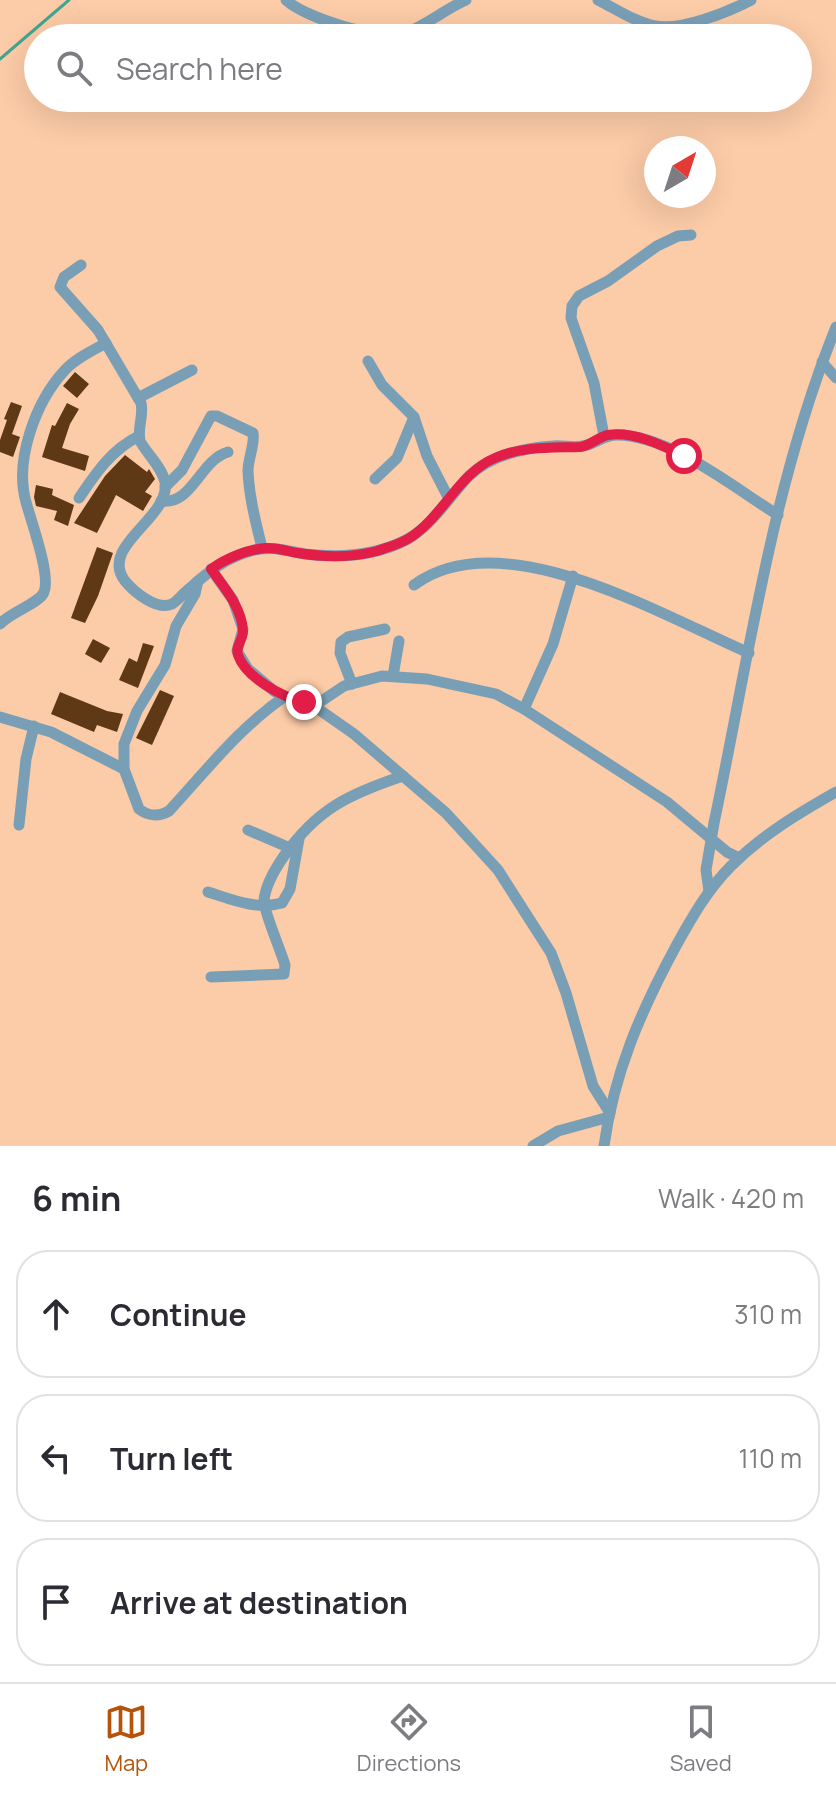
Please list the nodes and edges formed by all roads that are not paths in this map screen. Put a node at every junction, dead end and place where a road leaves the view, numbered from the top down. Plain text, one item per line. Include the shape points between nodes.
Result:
1 (286, 0) edge
2 (466, 0) edge
3 (751, 0) edge
4 (601, 1) edge
5 (337, 24) edge
6 (419, 24) edge
7 (648, 24) edge
8 (679, 24) edge
9 (691, 235) dead end
10 (81, 265) dead end
11 (836, 327) edge
12 (106, 343) junction
13 (368, 361) dead end
14 (822, 362) junction
15 (192, 370) dead end
16 (836, 378) edge
17 (138, 398) junction
18 (414, 417) junction
19 (139, 436) junction
20 (604, 436) junction
21 (228, 452) dead end
22 (375, 479) dead end
23 (165, 487) junction
24 (79, 498) dead end
25 (449, 499) junction
26 (161, 501) junction
27 (778, 515) junction
28 (262, 548) junction
29 (211, 569) junction
30 (573, 576) junction
31 (198, 580) junction
32 (414, 585) dead end
33 (0, 624) edge
34 (385, 629) dead end
35 (399, 641) dead end
36 (749, 653) junction
37 (393, 676) junction
38 (352, 684) junction
39 (284, 697) junction
40 (314, 706) junction
41 (524, 709) junction
42 (0, 717) edge
43 (34, 726) junction
44 (124, 769) junction
45 (403, 776) junction
46 (836, 792) edge
47 (19, 825) dead end
48 (248, 830) dead end
49 (300, 834) junction
50 (712, 838) junction
51 (290, 848) junction
52 (739, 858) junction
53 (709, 891) junction
54 (208, 892) dead end
55 (265, 906) junction
56 (211, 977) dead end
57 (609, 1115) junction
58 (533, 1146) edge
59 (604, 1146) edge

1 - 5 street
2 - 6 street
3 - 8 street via 722,15
4 - 7 street
9 - 20 street via 657,246 579,296 572,306
10 - 12 street via 64,277 60,287
11 - 14 street
12 - 17 street
12 - 33 street via 65,370 33,423 23,488 45,588 40,599
13 - 18 street via 382,385
14 - 16 street
14 - 27 street
15 - 17 street
17 - 19 street via 143,415
18 - 22 street via 397,458
18 - 25 street via 430,465
19 - 23 street
19 - 24 street via 103,464
20 - 25 street via 582,447 543,447 496,457
20 - 27 street via 633,437 666,447
21 - 26 street via 212,459 185,493
23 - 26 street
23 - 28 street via 182,470 211,416 253,433 248,483
25 - 28 street via 413,536 365,554
26 - 31 street via 120,556 123,579 151,602 168,605
27 - 36 street
28 - 29 street
29 - 31 street
29 - 39 street via 233,600 243,629 237,648 240,660
30 - 32 street via 468,563
30 - 36 street
30 - 41 street via 553,644
31 - 44 street via 165,665 127,732
34 - 38 street via 341,642
35 - 37 street
36 - 50 street
37 - 38 street
37 - 41 street via 482,689
38 - 40 street
39 - 40 street
39 - 44 street via 165,813 150,815 139,809
40 - 45 street
41 - 50 street via 667,802
42 - 43 street
43 - 44 street
43 - 47 street
45 - 49 street via 344,798
45 - 57 street via 479,848 539,931 566,993 593,1086
46 - 52 street
48 - 51 street
49 - 51 street
49 - 55 street via 289,895 282,903
50 - 52 street
50 - 53 street via 706,870
51 - 55 street via 272,876
52 - 53 street
53 - 57 street via 634,1029
54 - 55 street
55 - 56 street via 284,974
57 - 58 street via 558,1131
57 - 59 street

